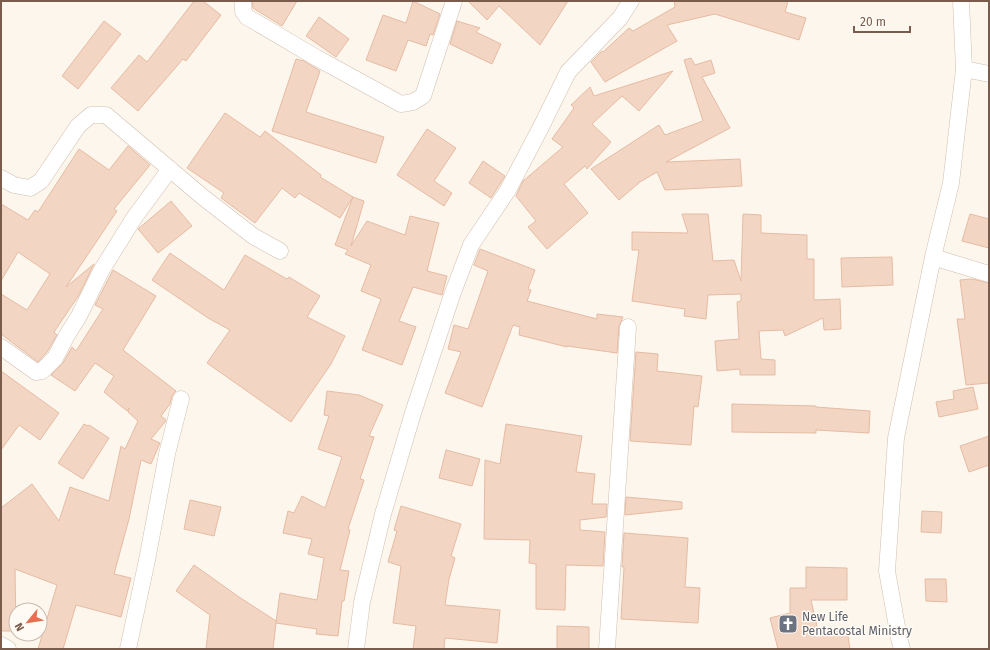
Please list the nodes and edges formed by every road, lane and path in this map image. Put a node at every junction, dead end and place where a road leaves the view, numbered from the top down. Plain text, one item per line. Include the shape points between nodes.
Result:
1 (243, 1) edge
2 (454, 1) edge
3 (630, 1) edge
4 (960, 1) edge
5 (964, 69) junction
6 (989, 74) edge
7 (170, 169) junction
8 (1, 178) edge
9 (280, 251) dead end
10 (932, 257) junction
11 (989, 274) edge
12 (628, 327) dead end
13 (1, 347) edge
14 (181, 399) dead end
15 (1, 645) edge
16 (8, 649) edge
17 (128, 649) edge
18 (356, 649) edge
19 (608, 649) edge
20 (902, 649) edge

1 - 2 street via 243,10 247,17 401,104 414,102 423,96
3 - 18 street via 620,18 568,72 508,190 471,246 452,294 383,514 362,602
4 - 5 street
5 - 6 street
5 - 10 street via 951,183
7 - 8 street via 106,115 91,115 78,126 41,181 30,188 14,185
7 - 9 street via 253,236
7 - 13 street via 134,218 101,271 80,316 55,358 42,371 36,372
10 - 11 street
10 - 20 street via 896,438 887,570
12 - 19 street
14 - 17 street via 167,454
15 - 16 street

